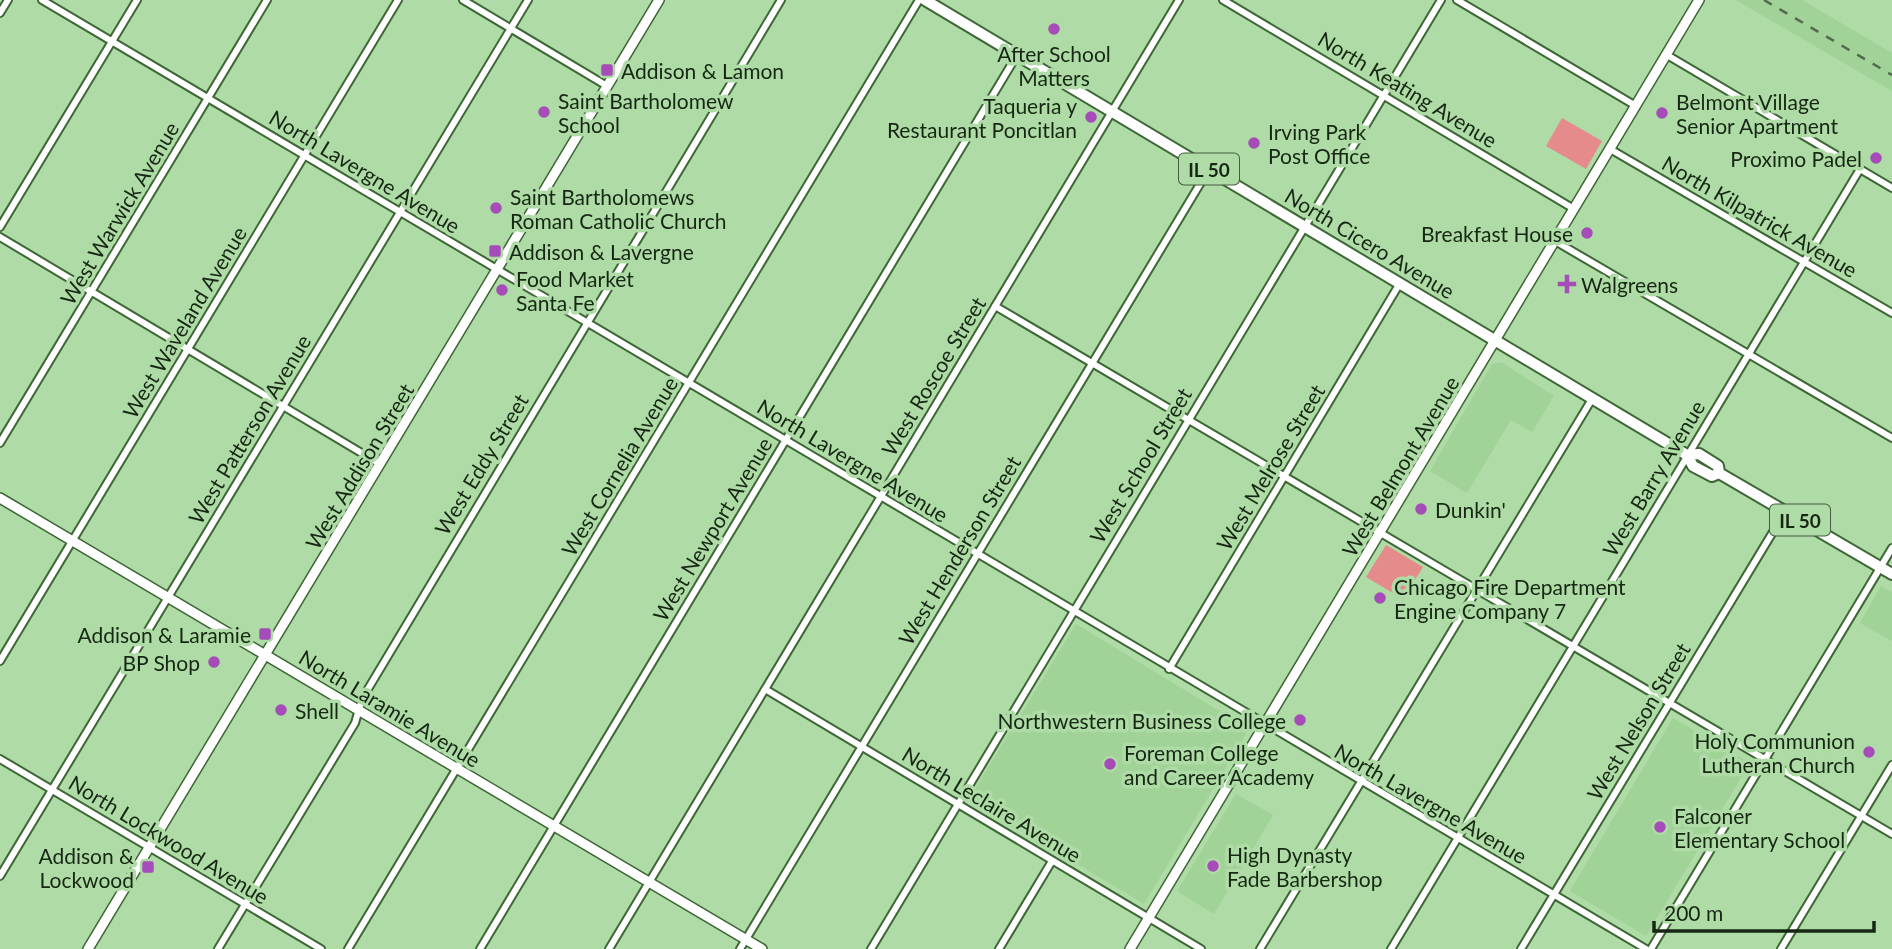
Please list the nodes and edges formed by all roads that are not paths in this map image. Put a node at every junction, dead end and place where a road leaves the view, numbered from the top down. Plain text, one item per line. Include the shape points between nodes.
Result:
1 (8, 0) edge
2 (42, 0) edge
3 (137, 0) edge
4 (267, 0) edge
5 (398, 0) edge
6 (463, 0) edge
7 (528, 0) edge
8 (659, 0) edge
9 (781, 0) edge
10 (919, 0) edge
11 (925, 0) edge
12 (1179, 0) edge
13 (1223, 0) edge
14 (1441, 0) edge
15 (1457, 0) edge
16 (1699, 0) edge
17 (0, 13) edge
18 (511, 29) junction
19 (112, 41) junction
20 (1017, 55) junction
21 (1667, 55) junction
22 (607, 86) junction
23 (1383, 95) junction
24 (208, 98) junction
25 (1636, 106) junction
26 (1112, 111) junction
27 (1611, 149) junction
28 (304, 156) junction
29 (1209, 169) junction
30 (1860, 169) junction
31 (1892, 188) edge
32 (1574, 209) junction
33 (400, 212) junction
34 (1305, 226) junction
35 (0, 227) edge
36 (0, 237) edge
37 (1555, 241) junction
38 (1804, 262) junction
39 (497, 270) junction
40 (1400, 284) junction
41 (91, 292) junction
42 (995, 306) junction
43 (1892, 313) edge
44 (586, 323) junction
45 (1495, 341) junction
46 (188, 349) junction
47 (1748, 354) junction
48 (1092, 363) junction
49 (689, 383) junction
50 (1592, 398) junction
51 (283, 406) junction
52 (1188, 420) junction
53 (1892, 438) edge
54 (785, 441) junction
55 (0, 443) edge
56 (1687, 455) junction
57 (380, 464) junction
58 (1284, 477) junction
59 (880, 497) junction
60 (0, 498) edge
61 (1785, 512) junction
62 (1380, 533) junction
63 (73, 541) junction
64 (1892, 548) edge
65 (977, 555) junction
66 (1881, 567) junction
67 (1892, 573) edge
68 (1477, 590) junction
69 (168, 597) junction
70 (1073, 612) junction
71 (1573, 646) junction
72 (266, 655) junction
73 (0, 661) edge
74 (1169, 668) junction
75 (765, 689) junction
76 (1669, 703) junction
77 (359, 710) junction
78 (1265, 725) junction
79 (861, 747) junction
80 (0, 759) edge
81 (1766, 760) junction
82 (1892, 765) edge
83 (457, 768) junction
84 (1361, 782) junction
85 (52, 790) junction
86 (957, 804) junction
87 (1861, 816) junction
88 (555, 826) junction
89 (1892, 834) edge
90 (1457, 838) junction
91 (149, 847) junction
92 (1052, 861) junction
93 (0, 876) edge
94 (649, 882) junction
95 (1554, 895) junction
96 (245, 904) junction
97 (1149, 918) junction
98 (746, 939) junction
99 (88, 949) edge
100 (218, 949) edge
101 (321, 949) edge
102 (348, 949) edge
103 (480, 949) edge
104 (608, 949) edge
105 (740, 949) edge
106 (762, 949) edge
107 (871, 949) edge
108 (999, 949) edge
109 (1130, 949) edge
110 (1201, 949) edge
111 (1260, 949) edge
112 (1391, 949) edge
113 (1521, 949) edge
114 (1648, 949) edge
115 (1782, 949) edge

1 - 17 street
2 - 19 street, North Lavergne Avenue
3 - 19 street
4 - 24 street, West Warwick Avenue
5 - 28 street, West Waveland Avenue
6 - 18 street
7 - 18 street, West Patterson Avenue
8 - 22 street, West Addison Street
9 - 44 street, West Eddy Street
10 - 49 street, West Cornelia Avenue
11 - 20 main road, North Cicero Avenue / IL 50
12 - 26 street, West Roscoe Street
13 - 23 street, North Keating Avenue
14 - 23 street, West School Street
15 - 25 street
16 - 21 street, West Belmont Avenue
18 - 22 street
18 - 33 street, West Patterson Avenue
19 - 24 street, North Lavergne Avenue
19 - 35 street
20 - 26 main road, North Cicero Avenue / IL 50
20 - 54 street, West Newport Avenue
21 - 25 street, West Belmont Avenue
21 - 30 street
22 - 39 street, West Addison Street
23 - 32 street, North Keating Avenue
23 - 34 street, West School Street
24 - 28 street, North Lavergne Avenue
24 - 41 street, West Warwick Avenue
25 - 27 street, West Belmont Avenue
26 - 29 main road, North Cicero Avenue / IL 50
26 - 42 street, West Roscoe Street
27 - 32 street, West Belmont Avenue
27 - 38 street, North Kilpatrick Avenue
28 - 33 street, North Lavergne Avenue
28 - 46 street, West Waveland Avenue
29 - 34 main road, North Cicero Avenue / IL 50
29 - 48 street, West Henderson Street
30 - 31 street
30 - 38 street, West Barry Avenue
32 - 37 street, West Belmont Avenue
33 - 39 street, North Lavergne Avenue
33 - 51 street, West Patterson Avenue
34 - 40 main road, North Cicero Avenue / IL 50
34 - 52 street, West School Street
36 - 41 street
37 - 45 street, West Belmont Avenue
37 - 47 street
38 - 43 street, North Kilpatrick Avenue
38 - 47 street, West Barry Avenue
39 - 44 street, North Lavergne Avenue
39 - 57 street, West Addison Street
40 - 45 main road, North Cicero Avenue / IL 50
40 - 58 street, West Melrose Street
41 - 46 street
41 - 55 street, West Warwick Avenue
42 - 48 street
42 - 59 street, West Roscoe Street
44 - 49 street, North Lavergne Avenue
44 - 77 street, West Eddy Street
45 - 50 main road, North Cicero Avenue / IL 50
45 - 62 street, West Belmont Avenue
46 - 51 street
46 - 63 street, West Waveland Avenue
47 - 53 street
47 - 56 street, West Barry Avenue
48 - 52 street
48 - 65 street, West Henderson Street
49 - 54 street, North Lavergne Avenue
49 - 83 street, West Cornelia Avenue
50 - 56 main road, North Cicero Avenue / IL 50
50 - 68 street
51 - 57 street
51 - 69 street, West Patterson Avenue
52 - 58 street
52 - 70 street, West School Street
54 - 59 street, North Lavergne Avenue
54 - 88 street, West Newport Avenue
56 - 61 main road, North Cicero Avenue / IL 50 via 1699,454 1718,466 1719,473
56 - 71 street, West Barry Avenue
57 - 72 street, West Addison Street
58 - 62 street
58 - 74 street, West Melrose Street
59 - 65 street, North Lavergne Avenue
59 - 75 street, West Roscoe Street
60 - 63 street, North Laramie Avenue
61 - 66 main road, North Cicero Avenue / IL 50
61 - 76 street, West Nelson Street
62 - 68 street
62 - 78 street, West Belmont Avenue
63 - 69 street, North Laramie Avenue
63 - 73 street, West Waveland Avenue
64 - 66 street
65 - 70 street, North Lavergne Avenue
65 - 79 street, West Henderson Street
66 - 67 main road, North Cicero Avenue / IL 50
66 - 81 street
68 - 71 street
68 - 84 street
69 - 72 street, North Laramie Avenue
69 - 85 street, West Patterson Avenue
70 - 74 street, North Lavergne Avenue
70 - 86 street, West School Street
71 - 76 street
71 - 90 street, West Barry Avenue
72 - 77 street, North Laramie Avenue
72 - 91 street, West Addison Street
74 - 78 street, North Lavergne Avenue
75 - 79 street, North Leclaire Avenue
75 - 94 street, West Roscoe Street
76 - 81 street
76 - 95 street, West Nelson Street
77 - 83 street, North Laramie Avenue
77 - 96 street, West Eddy Street
78 - 84 street, North Lavergne Avenue
78 - 97 street, West Belmont Avenue
79 - 86 street, North Leclaire Avenue
79 - 98 street, West Henderson Street
80 - 85 street, North Lockwood Avenue
81 - 87 street
81 - 114 street
82 - 87 street
83 - 88 street, North Laramie Avenue
83 - 102 street, West Cornelia Avenue
84 - 90 street, North Lavergne Avenue
84 - 111 street
85 - 91 street, North Lockwood Avenue
85 - 93 street, West Patterson Avenue
86 - 92 street, North Leclaire Avenue
86 - 107 street, West School Street
87 - 89 street
87 - 115 street
88 - 94 street, North Laramie Avenue
88 - 103 street, West Newport Avenue
90 - 95 street, North Lavergne Avenue
90 - 112 street, West Barry Avenue
91 - 96 street, North Lockwood Avenue
91 - 99 street, West Addison Street
92 - 97 street, North Leclaire Avenue
92 - 108 street
94 - 98 street, North Laramie Avenue
94 - 104 street, West Roscoe Street
95 - 113 street, West Nelson Street
95 - 114 street, North Lavergne Avenue
96 - 100 street, West Eddy Street
96 - 101 street, North Lockwood Avenue
97 - 109 street, West Belmont Avenue
97 - 110 street, North Leclaire Avenue
98 - 105 street, West Henderson Street
98 - 106 street, North Laramie Avenue

